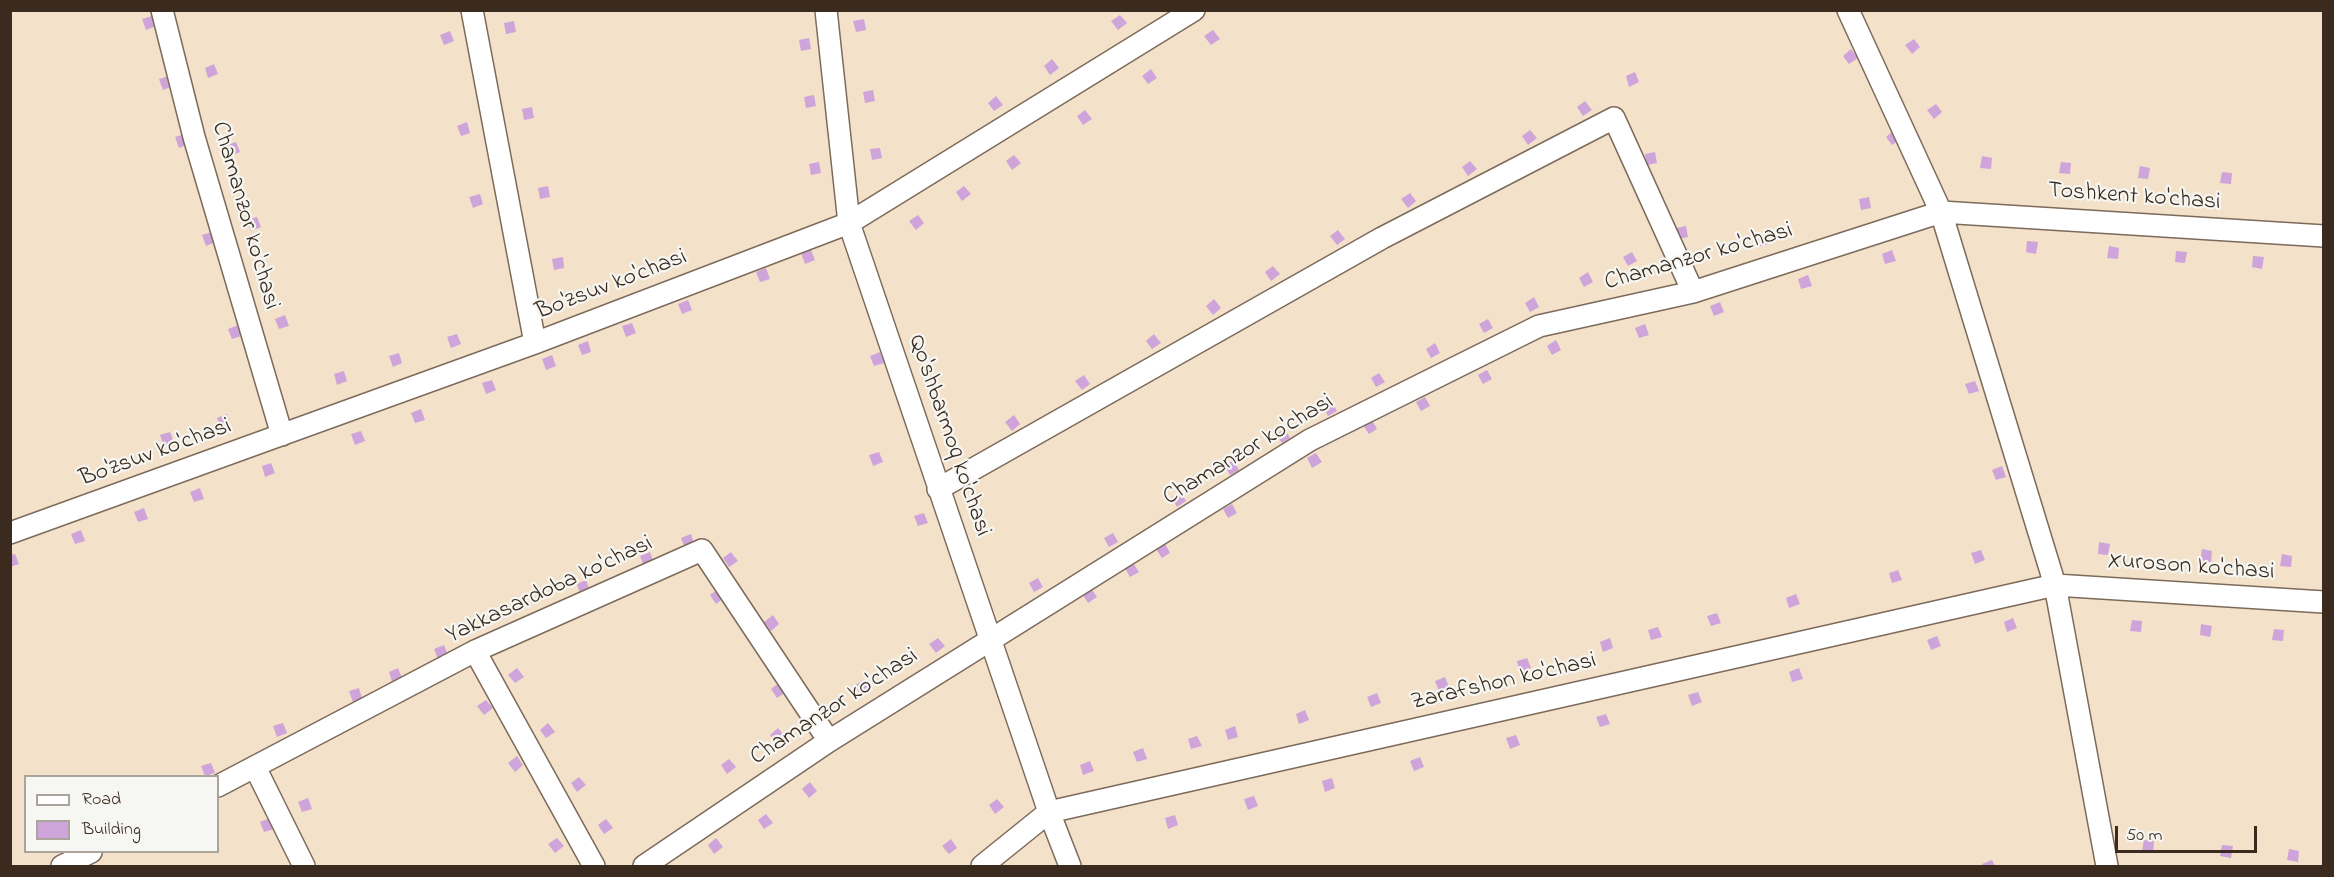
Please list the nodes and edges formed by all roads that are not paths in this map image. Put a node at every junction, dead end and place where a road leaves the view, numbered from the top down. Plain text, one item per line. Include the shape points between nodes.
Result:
1 (162, 10) edge
2 (472, 10) edge
3 (826, 10) edge
4 (1194, 10) edge
5 (1848, 10) edge
6 (1941, 212) junction
7 (849, 223) junction
8 (2324, 236) edge
9 (1693, 292) junction
10 (535, 343) junction
11 (282, 435) junction
12 (938, 489) junction
13 (10, 533) edge
14 (2055, 585) junction
15 (2324, 602) edge
16 (991, 638) junction
17 (475, 651) junction
18 (829, 741) junction
19 (255, 767) junction
20 (219, 785) edge
21 (1049, 812) junction
22 (89, 853) edge
23 (62, 867) edge
24 (304, 867) edge
25 (594, 867) edge
26 (644, 867) edge
27 (981, 867) edge
28 (1070, 867) edge
29 (2107, 867) edge

1 - 11 street, Chamanzor ko'chasi via 194,137
2 - 10 street
3 - 7 street, Qo'shbarmoq ko'chasi
4 - 7 street, Bo'zsuv ko'chasi
5 - 6 street
6 - 8 street, Toshkent ko'chasi
6 - 9 street, Chamanzor ko'chasi
6 - 14 street
7 - 10 street, Bo'zsuv ko'chasi
7 - 12 street, Qo'shbarmoq ko'chasi
9 - 12 street via 1614,118 1382,238
9 - 16 street, Chamanzor ko'chasi via 1539,326 1310,440
10 - 11 street, Bo'zsuv ko'chasi
11 - 13 street, Bo'zsuv ko'chasi
12 - 16 street, Qo'shbarmoq ko'chasi
14 - 15 street, Xuroson ko'chasi
14 - 21 street, Zarafshon ko'chasi
14 - 29 street
16 - 18 street, Chamanzor ko'chasi
16 - 21 street, Qo'shbarmoq ko'chasi
17 - 18 street, Yakkasardoba ko'chasi via 702,550
17 - 19 street, Yakkasardoba ko'chasi
17 - 25 street
18 - 26 street, Chamanzor ko'chasi
19 - 20 street, Yakkasardoba ko'chasi
19 - 24 street
21 - 27 street, Zarafshon ko'chasi
21 - 28 street, Qo'shbarmoq ko'chasi
22 - 23 street

